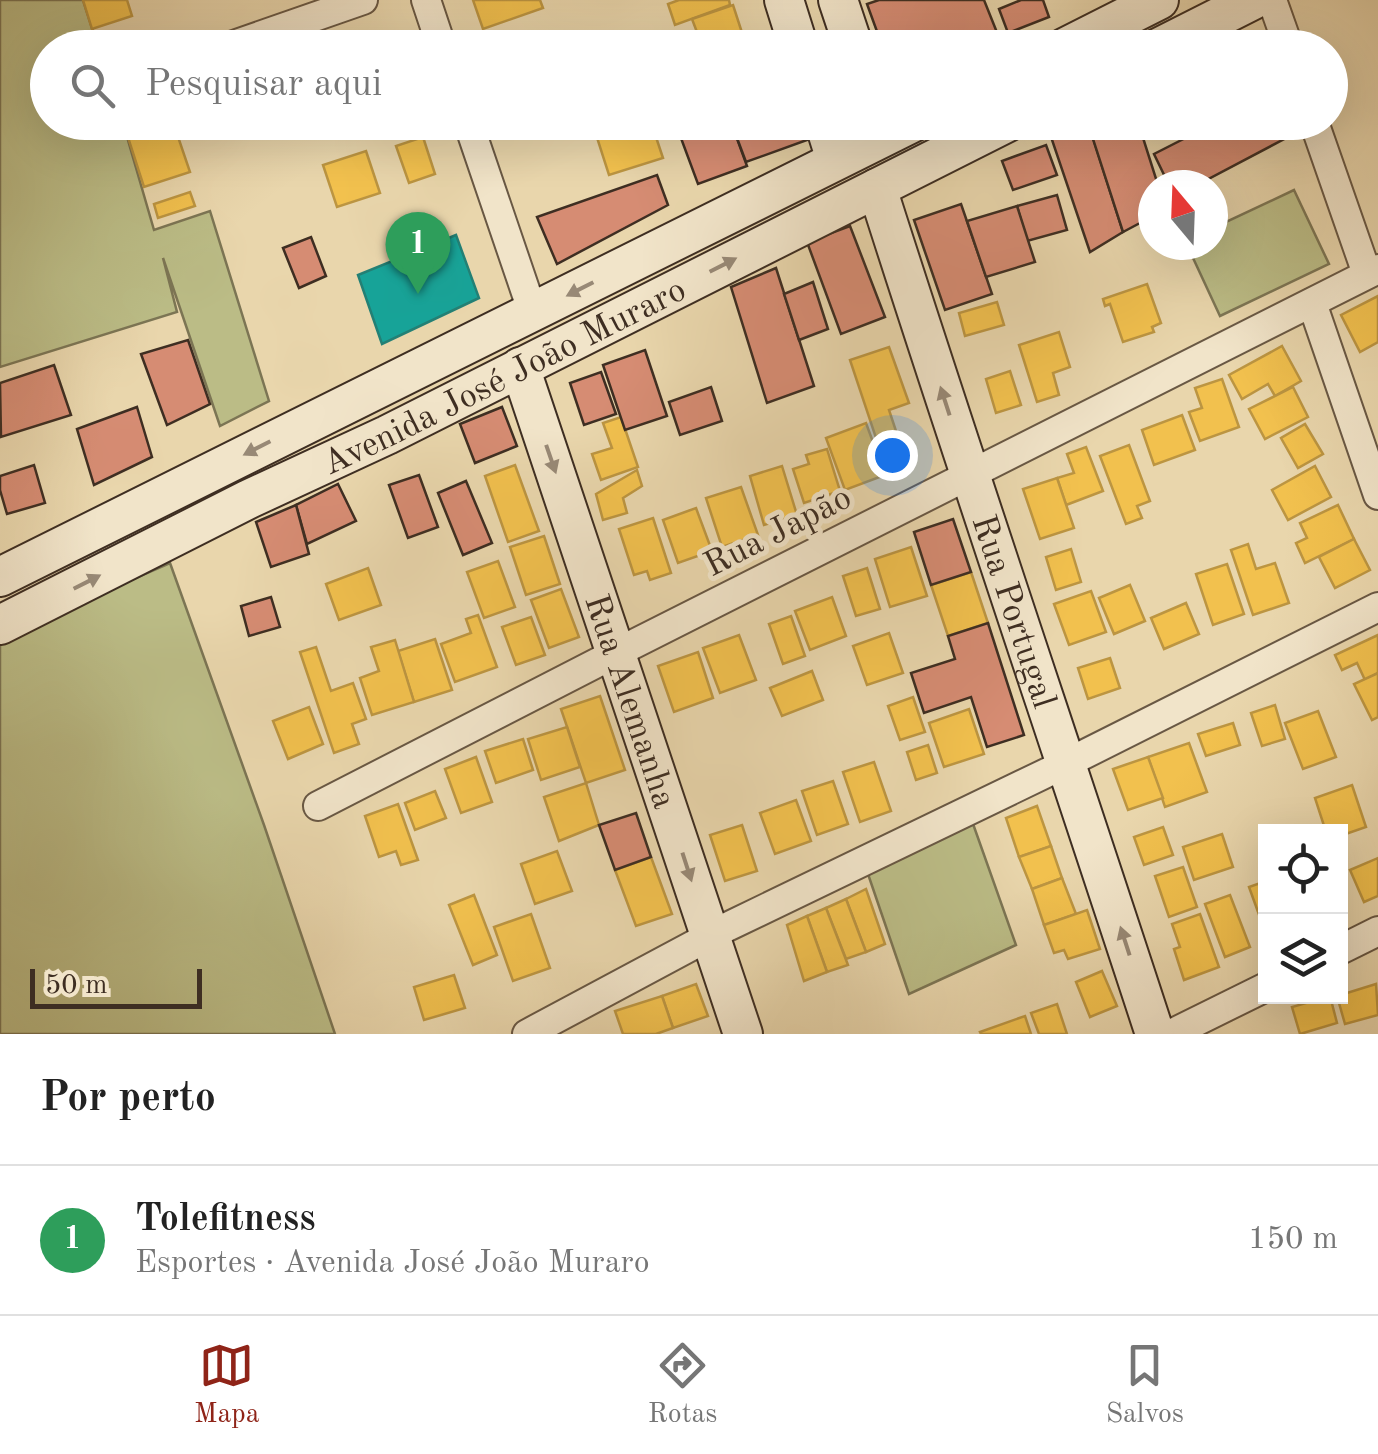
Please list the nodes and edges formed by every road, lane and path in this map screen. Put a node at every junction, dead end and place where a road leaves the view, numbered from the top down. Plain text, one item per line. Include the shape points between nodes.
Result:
1 (362, 0) edge
2 (426, 0) edge
3 (784, 0) edge
4 (838, 0) edge
5 (1159, 0) edge
6 (1253, 0) edge
7 (1272, 0) edge
8 (276, 30) edge
9 (436, 30) edge
10 (794, 30) edge
11 (848, 30) edge
12 (1100, 30) edge
13 (1194, 30) edge
14 (1283, 30) edge
15 (474, 140) edge
16 (830, 140) edge
17 (871, 140) edge
18 (963, 140) edge
19 (973, 140) edge
20 (1321, 140) edge
21 (836, 160) junction
22 (914, 170) junction
23 (876, 188) junction
24 (1372, 272) edge
25 (1312, 303) junction
26 (532, 313) junction
27 (435, 362) junction
28 (520, 367) junction
29 (325, 414) junction
30 (387, 435) junction
31 (968, 476) junction
32 (1378, 494) edge
33 (249, 500) junction
34 (0, 577) edge
35 (1378, 608) edge
36 (0, 625) edge
37 (616, 653) junction
38 (1067, 762) junction
39 (318, 806) dead end
40 (1378, 931) edge
41 (710, 936) junction
42 (1348, 946) edge
43 (1258, 991) edge
44 (527, 1034) edge
45 (743, 1034) edge
46 (1155, 1034) edge
47 (1171, 1034) edge

1 - 8 street
2 - 9 street
3 - 10 main road
4 - 11 main road
5 - 12 main road
6 - 13 main road
7 - 14 street
15 - 26 street
16 - 21 main road
17 - 21 main road, Avenida José João Muraro
18 - 22 main road
19 - 22 main road, Avenida José João Muraro
20 - 24 street
21 -> 26 main road, Avenida José João Muraro
22 - 23 main road, Avenida José João Muraro
28 -> 23 main road, Avenida José João Muraro
31 -> 23 main road, Rua Portugal
24 - 25 street, Rua Japão
25 - 31 street, Rua Japão
25 - 32 street
26 - 27 main road, Avenida José João Muraro
27 - 29 main road, Avenida José João Muraro
27 - 30 main road via 367,403 368,417
28 - 30 main road, Avenida José João Muraro
28 -> 37 main road, Rua Alemanha
29 - 33 main road via 337,414 344,425 340,446
29 -> 34 main road, Avenida José João Muraro
30 - 33 main road, Avenida José João Muraro
31 - 37 street, Rua Japão
31 - 38 main road, Rua Portugal
36 -> 33 main road, Avenida José João Muraro
35 - 38 street
37 - 39 street, Rua Japão
37 -> 41 main road, Rua Alemanha
38 - 41 street
46 -> 38 main road, Rua Portugal
40 - 42 street
41 - 44 street
41 - 45 main road, Rua Alemanha
43 - 47 street

